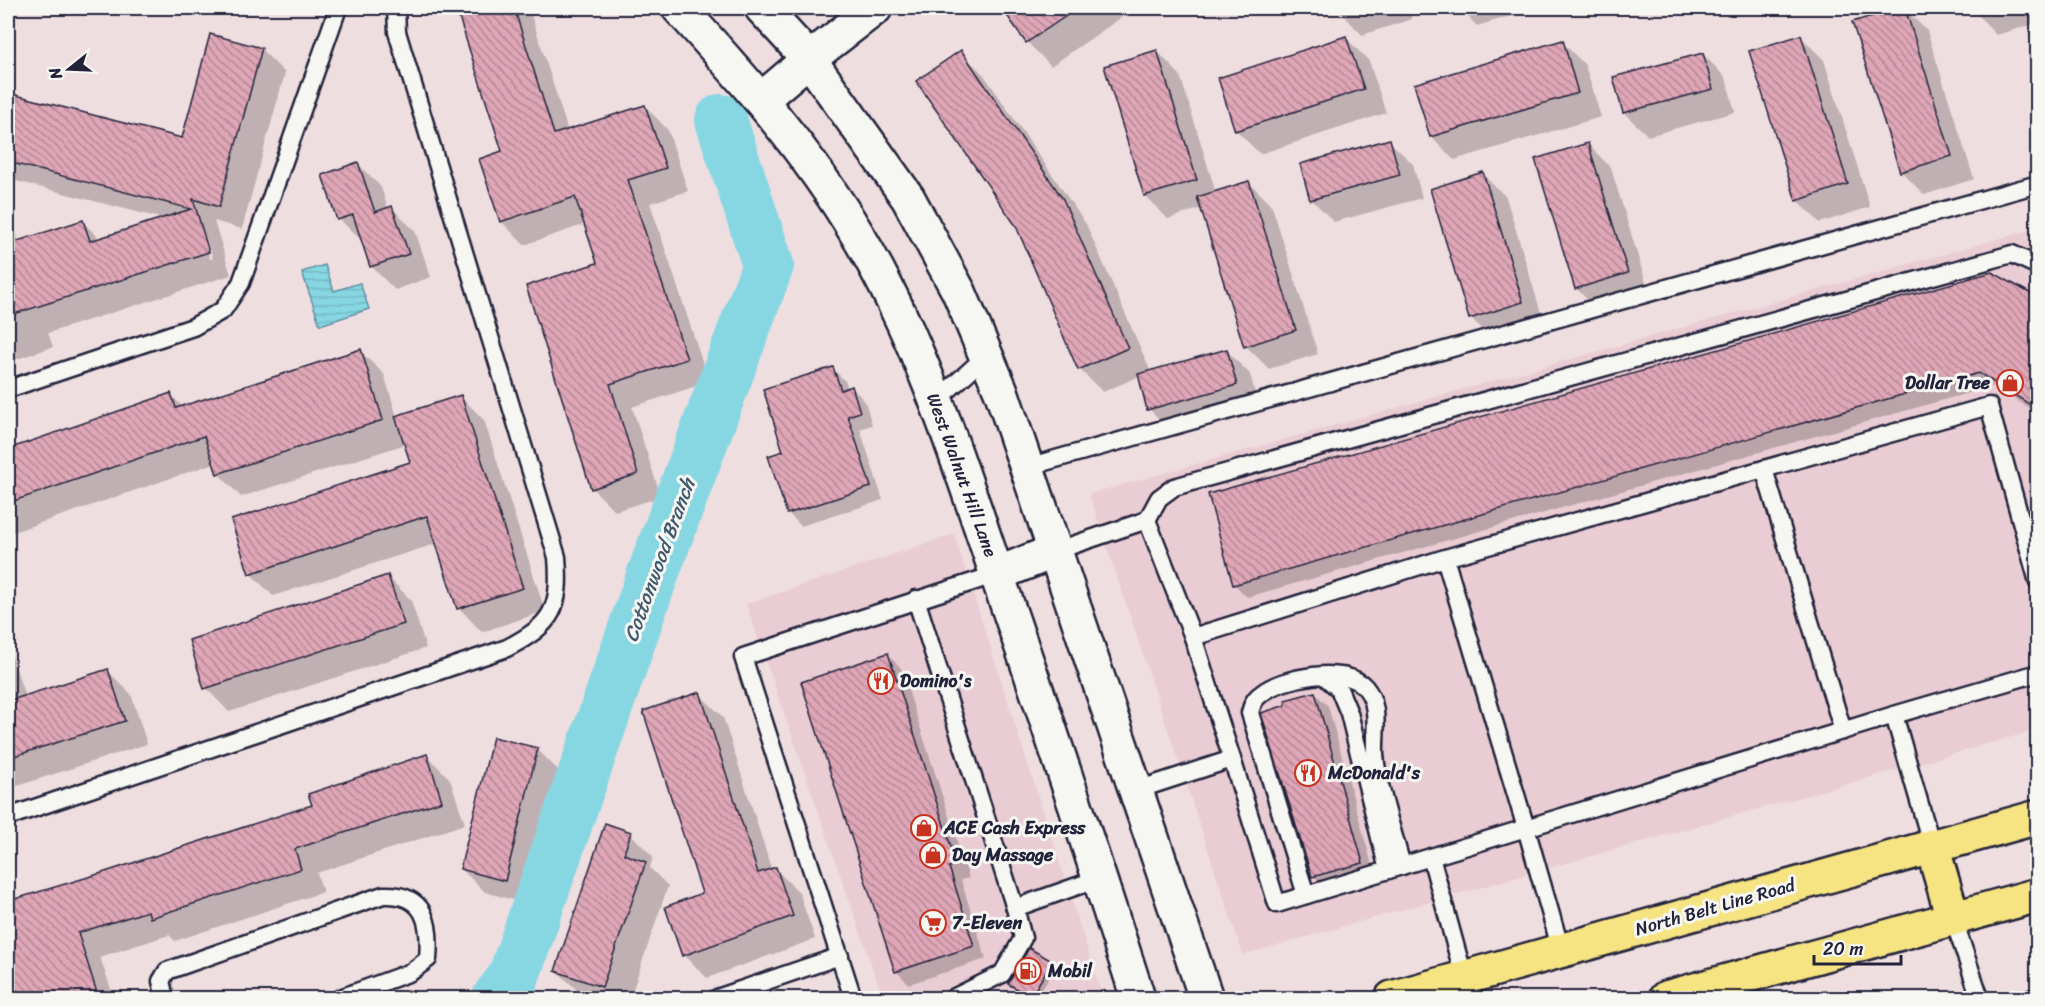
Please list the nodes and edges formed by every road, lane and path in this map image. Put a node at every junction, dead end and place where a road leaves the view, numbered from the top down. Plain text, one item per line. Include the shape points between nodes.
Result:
1 (338, 8) edge
2 (396, 8) edge
3 (679, 8) edge
4 (762, 8) edge
5 (875, 8) edge
6 (809, 59) junction
7 (762, 99) junction
8 (2037, 184) edge
9 (2037, 266) edge
10 (986, 356) junction
11 (8, 389) edge
12 (936, 401) junction
13 (1027, 467) junction
14 (1764, 469) junction
15 (1147, 520) junction
16 (1055, 551) junction
17 (1445, 558) junction
18 (997, 574) junction
19 (2037, 582) edge
20 (916, 599) junction
21 (1193, 637) junction
22 (2037, 672) edge
23 (1324, 676) junction
24 (1894, 715) junction
25 (1843, 731) junction
26 (1232, 759) junction
27 (1137, 790) junction
28 (8, 817) edge
29 (2037, 817) edge
30 (1526, 828) junction
31 (1932, 846) junction
32 (1431, 856) junction
33 (1395, 868) junction
34 (1100, 878) junction
35 (2037, 894) edge
36 (1306, 895) junction
37 (1015, 908) junction
38 (1953, 918) junction
39 (1561, 950) junction
40 (840, 956) junction
41 (1464, 977) junction
42 (1684, 996) edge
43 (2037, 997) edge
44 (165, 999) edge
45 (340, 999) edge
46 (717, 999) edge
47 (854, 999) edge
48 (954, 999) edge
49 (1138, 999) edge
50 (1206, 999) edge
51 (1392, 999) edge
52 (1980, 999) edge
53 (2032, 999) edge

1 - 11 lane via 241,283 223,310 193,327
2 - 28 lane via 397,32 557,557 560,589 551,615 534,634 507,648
3 - 7 main road, West Walnut Hill Lane
4 - 6 main road
5 - 6 main road
6 - 7 main road
6 - 10 main road via 908,198 959,292
7 - 12 main road, West Walnut Hill Lane via 805,153 858,236 901,319
8 - 13 lane
9 - 15 lane via 2012,254 1174,486 1159,498
10 - 12 lane
10 - 13 main road
12 - 18 main road, West Walnut Hill Lane
13 - 16 main road
14 - 17 lane
14 - 19 lane via 1989,406
14 - 25 lane
15 - 16 lane
15 - 21 lane
16 - 18 main road
16 - 27 main road
17 - 21 lane
17 - 30 lane
18 - 20 lane
18 - 34 main road, West Walnut Hill Lane
20 - 37 lane
20 - 40 lane via 743,657
21 - 26 lane
22 - 24 lane
23 - 33 lane via 1339,689 1349,713
23 - 33 lane via 1349,678 1364,686 1371,698 1377,723 1375,756
23 - 36 lane via 1298,677 1274,685 1253,702 1251,713
24 - 25 lane
24 - 31 lane
25 - 30 lane
26 - 27 lane
26 - 36 lane via 1277,904
27 - 50 main road
29 - 31 main road, North Belt Line Road
30 - 32 lane
30 - 39 lane
31 - 38 main road
31 - 39 main road, North Belt Line Road
32 - 33 lane
32 - 41 lane
33 - 36 lane
34 - 37 lane
34 - 49 main road, West Walnut Hill Lane
35 - 38 main road
37 - 48 lane via 1023,938 1002,974
38 - 42 main road
38 - 52 lane
39 - 41 main road, North Belt Line Road
40 - 46 lane
40 - 47 lane
41 - 51 main road, North Belt Line Road
43 - 53 lane
44 - 45 lane via 161,981 167,971 382,894 399,894 415,901 430,938 428,959 411,972

